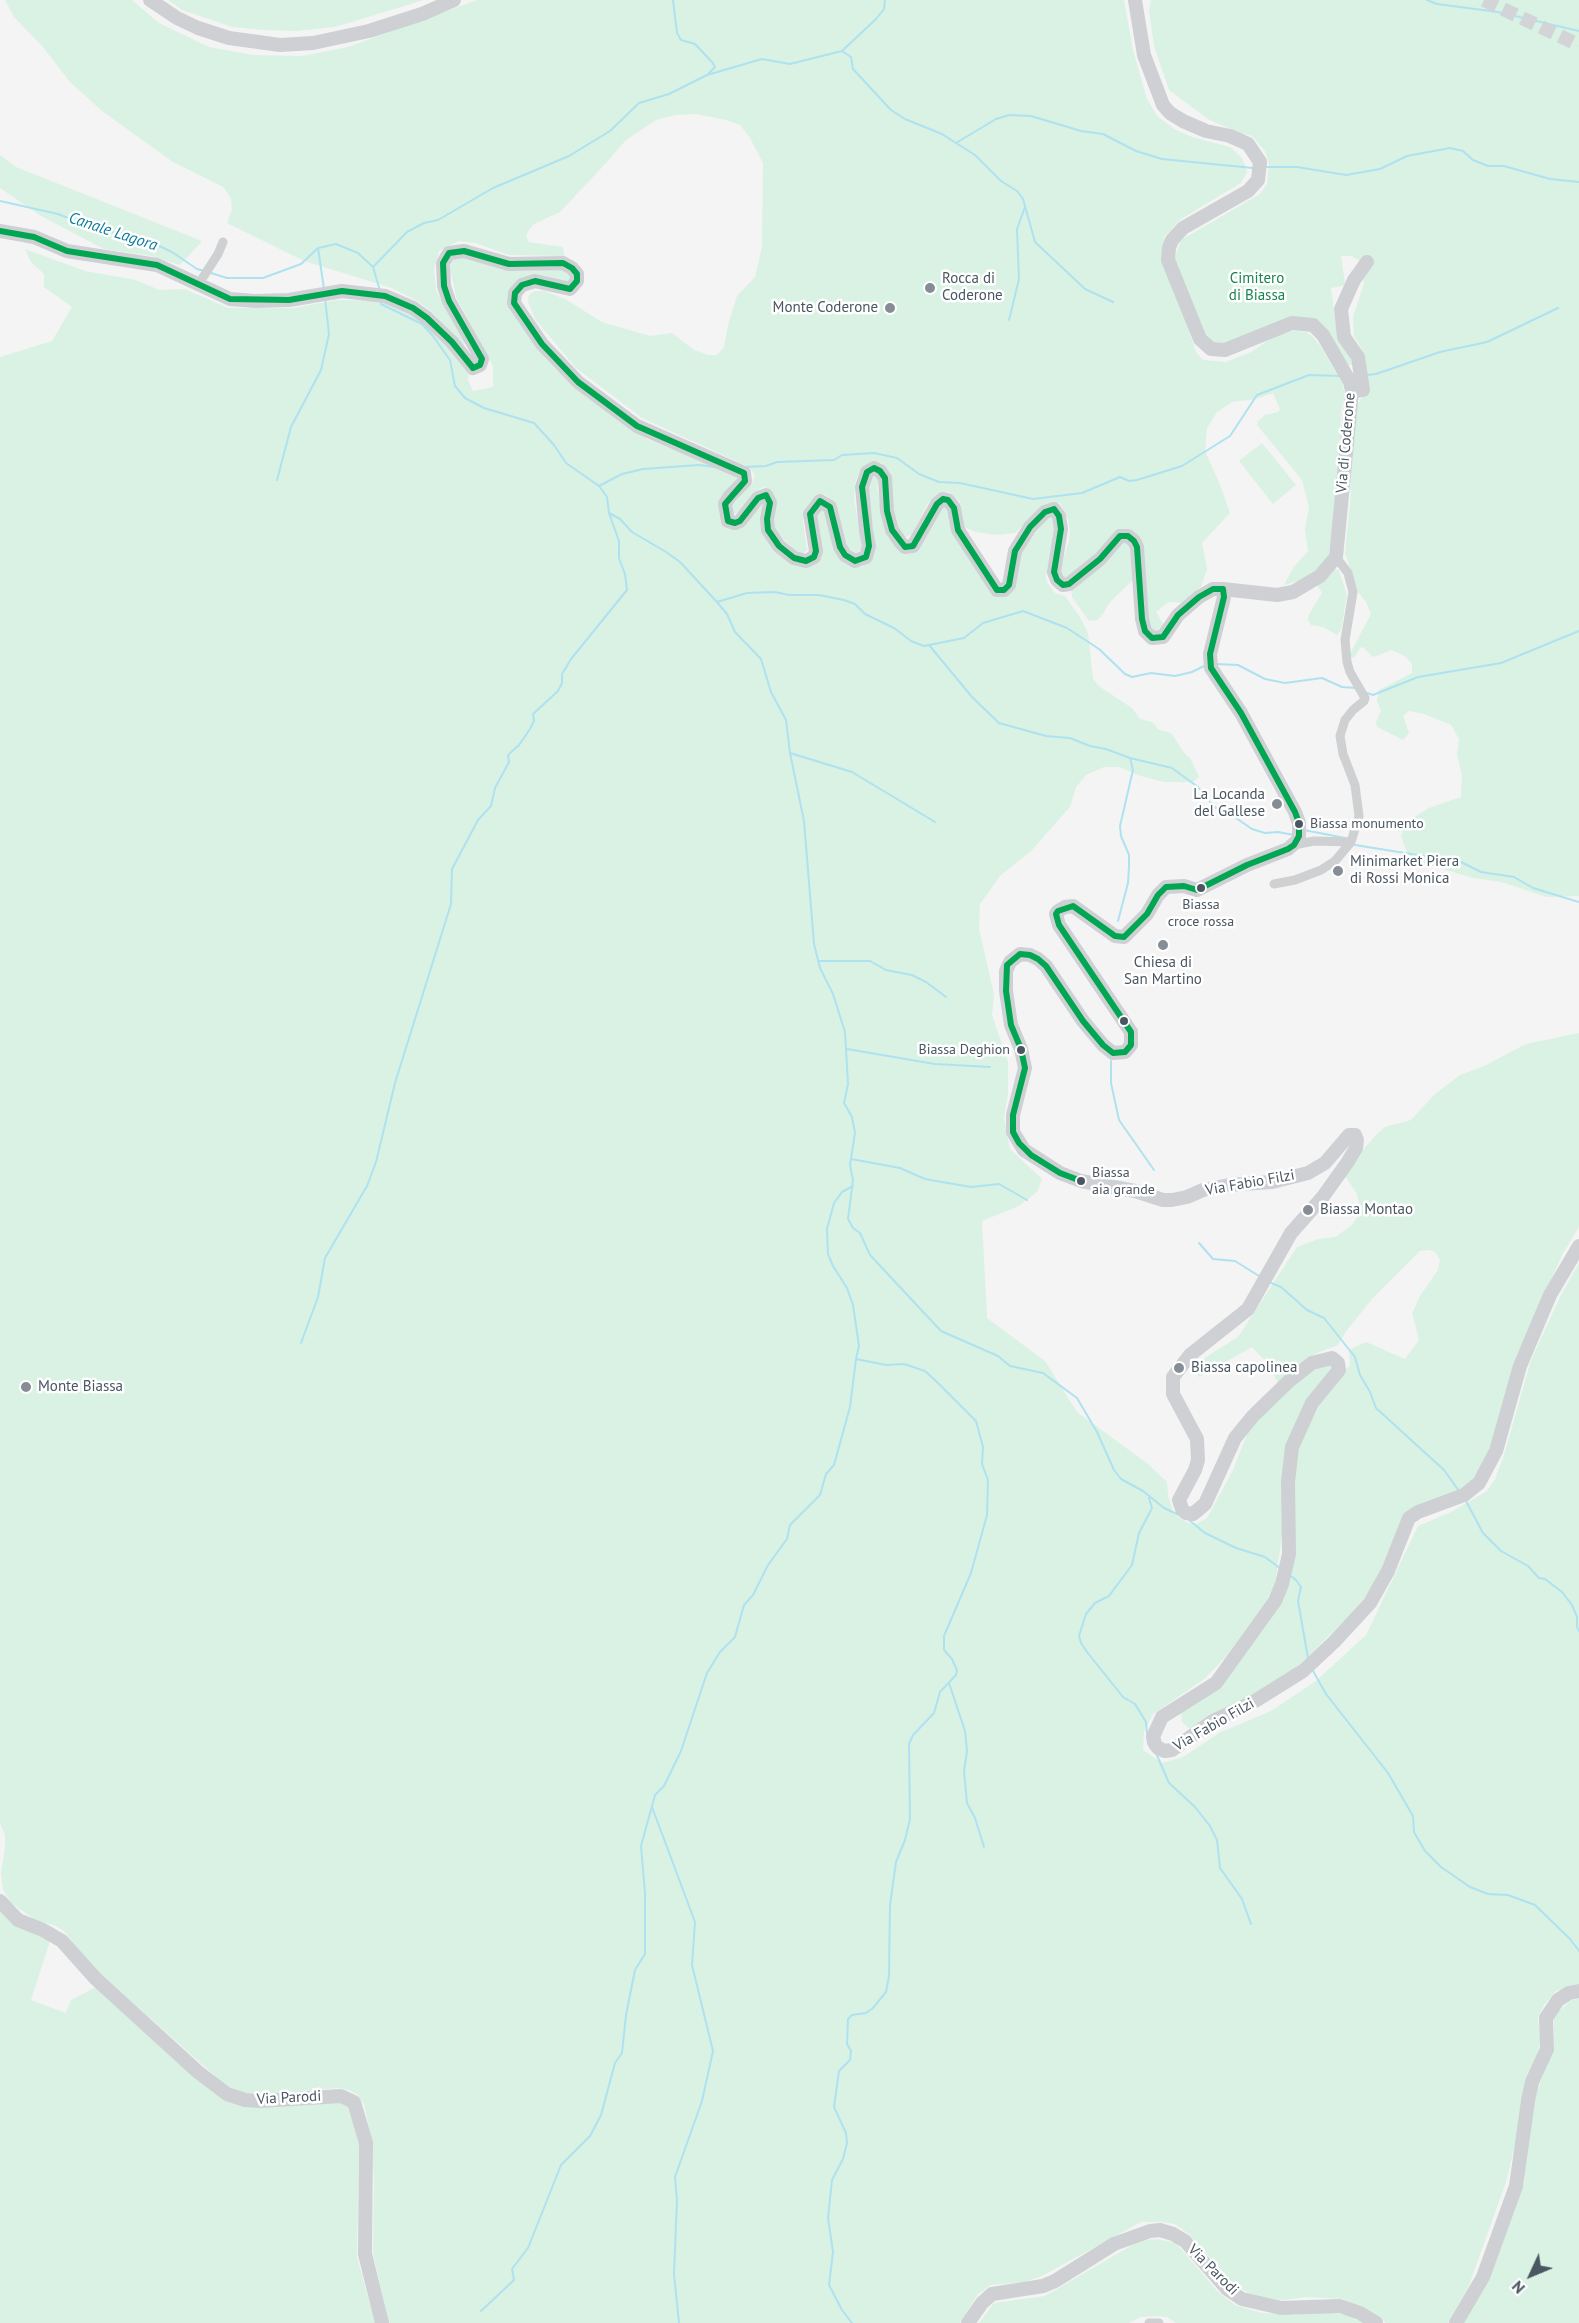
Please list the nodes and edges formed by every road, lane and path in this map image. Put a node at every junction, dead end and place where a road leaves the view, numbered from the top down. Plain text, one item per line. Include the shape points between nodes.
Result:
1 (150, 0) edge
2 (454, 0) edge
3 (1135, 0) edge
4 (0, 231) edge
5 (223, 242) dead end
6 (1367, 262) dead end
7 (200, 280) junction
8 (1352, 391) junction
9 (1336, 557) junction
10 (1223, 589) junction
11 (1351, 842) junction
12 (1294, 845) junction
13 (1274, 884) dead end
14 (1579, 1246) edge
15 (0, 1900) edge
16 (1579, 1991) edge
17 (382, 2323) edge
18 (968, 2323) edge
19 (1149, 2323) edge
20 (1159, 2323) edge
21 (1376, 2323) edge
22 (1456, 2323) edge

1 - 2 street via 198,28 229,38 280,45 369,31
3 - 8 street, Via di Coderone via 1144,55 1163,105 1183,121 1248,144 1260,162 1258,180 1248,191 1183,228 1169,248 1168,260 1200,339 1211,349 1225,350 1292,322 1313,325 1323,335
4 - 7 street via 34,237 67,251 157,266
5 - 7 street
6 - 8 street via 1341,309 1344,337 1358,357 1364,390
7 - 10 street via 230,299 245,301 289,300 342,291 385,296 427,318 476,368 482,359 444,286 443,263 449,253 464,250 508,264 568,265 578,277 570,289 535,281 514,292 514,303 542,344 578,382 637,426 742,471 745,481 725,504 728,520 735,524 740,521 766,495 770,503 768,530 794,558 811,560 816,553 810,514 820,501 830,507 845,555 855,561 866,556 869,546 862,487 865,475 874,468 884,476 889,522 905,547 913,546 938,504 948,500 954,508 958,530 997,590 1009,585 1015,550 1030,527 1051,509 1058,513 1060,522 1054,567 1057,580 1063,585 1100,559 1120,536 1134,541 1139,606 1143,626 1152,638 1163,637 1178,615 1198,597 1213,589
8 - 9 street, Via di Coderone
9 - 10 street via 1320,576 1293,592 1277,595
9 - 11 street via 1348,573 1353,591 1346,654 1350,672 1365,699 1344,720 1340,736 1359,810
10 - 12 street via 1210,654 1211,668 1241,713 1295,812 1300,833
11 - 12 street
11 - 13 street via 1341,856 1321,870
12 - 14 street, Via Fabio Filzi via 1197,890 1166,887 1124,937 1111,933 1073,906 1058,911 1057,921 1131,1032 1131,1046 1125,1052 1113,1053 1103,1045 1038,959 1020,954 1006,971 1011,1025 1025,1068 1013,1115 1013,1132 1024,1150 1060,1173 1172,1200 1203,1190 1272,1182 1308,1173 1325,1163 1349,1135 1355,1135 1357,1140 1356,1148 1322,1198 1291,1233 1248,1309 1190,1355 1173,1377 1173,1394 1197,1439 1196,1470 1179,1500 1182,1509 1192,1514 1207,1501 1239,1432 1275,1394 1321,1360 1332,1358 1339,1370 1312,1403 1292,1447 1288,1482 1289,1554 1279,1592 1216,1683 1162,1717 1154,1737 1158,1748 1172,1750 1213,1721 1303,1671 1370,1603 1388,1571 1408,1518 1464,1495 1479,1484 1496,1451 1520,1365 1550,1295
15 - 17 street, Via Parodi via 18,1920 62,1941 104,1986 227,2094 260,2101 341,2096 354,2102 366,2143 365,2254
16 - 22 street via 1558,2000 1546,2018 1547,2049 1527,2101 1516,2186 1483,2277
18 - 21 street, Via Parodi via 993,2294 1043,2286 1114,2244 1160,2230 1185,2241 1227,2289 1242,2299 1281,2308 1340,2306
19 - 20 street

